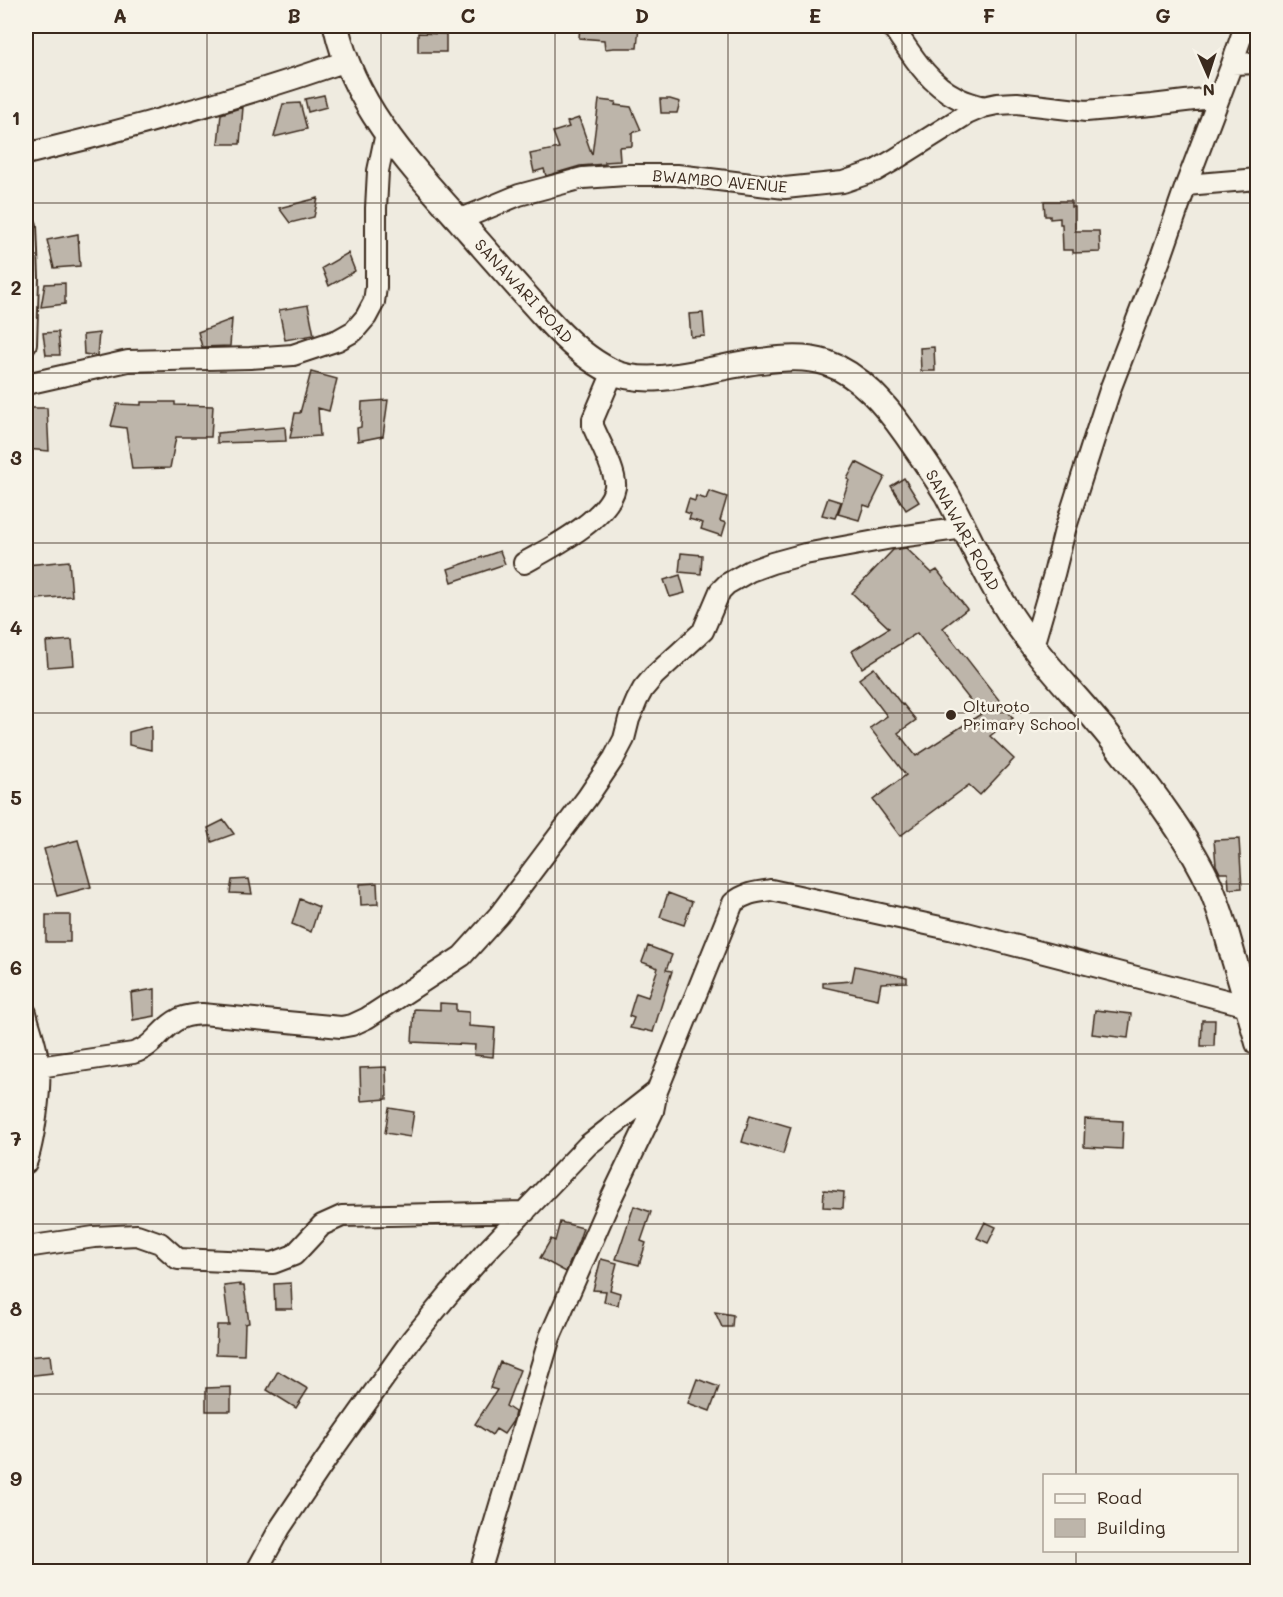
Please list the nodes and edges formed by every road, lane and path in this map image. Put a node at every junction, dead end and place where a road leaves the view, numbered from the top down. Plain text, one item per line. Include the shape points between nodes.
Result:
1 (336, 26) edge
2 (890, 26) edge
3 (1245, 26) edge
4 (347, 61) junction
5 (1257, 63) edge
6 (1232, 64) junction
7 (1219, 97) junction
8 (982, 107) junction
9 (386, 133) junction
10 (26, 154) edge
11 (1257, 179) edge
12 (1186, 185) junction
13 (459, 220) junction
14 (26, 226) edge
15 (26, 344) edge
16 (613, 372) junction
17 (26, 384) edge
18 (964, 528) junction
19 (524, 563) dead end
20 (1033, 646) junction
21 (1249, 992) edge
22 (26, 1013) edge
23 (1257, 1043) edge
24 (35, 1080) edge
25 (657, 1091) junction
26 (26, 1163) edge
27 (525, 1212) junction
28 (26, 1247) edge
29 (256, 1572) edge
30 (480, 1572) edge

1 - 4 street, SANAWARI ROAD
2 - 8 street via 927,76 958,99
3 - 6 street
4 - 9 street, SANAWARI ROAD
4 - 10 street via 241,96
5 - 6 street
6 - 7 street
7 - 8 street, BWAMBO AVENUE via 1086,111 1017,103
7 - 12 street
8 - 13 street, BWAMBO AVENUE via 875,171 843,182 786,188 677,175 583,178 519,195
9 - 13 street, SANAWARI ROAD
9 - 17 street via 378,171 374,302 354,331 293,355 128,361
11 - 12 street
12 - 20 street via 1080,478
13 - 16 street, SANAWARI ROAD via 561,334
14 - 15 street
16 - 18 street, SANAWARI ROAD via 648,378 794,357 837,368 884,406 933,473
16 - 19 street via 592,419 613,473 615,486 611,497 602,511 578,530
18 - 20 street, SANAWARI ROAD via 1003,604
18 - 24 street via 805,554 761,567 727,584 720,591 703,631 643,689 614,758 499,915 462,956 367,1018 341,1027 194,1015 177,1019 143,1050
20 - 21 street, SANAWARI ROAD via 1102,727 1194,854
21 - 23 street, SANAWARI ROAD
21 - 25 street via 771,890 754,892 733,903
22 - 24 street
24 - 26 street via 34,1123
25 - 27 street via 588,1146
25 - 30 street via 653,1111 550,1337
27 - 28 street via 342,1216 322,1226 294,1255 273,1263 178,1259 160,1243 137,1235
27 - 29 street via 483,1254 412,1339 280,1528

